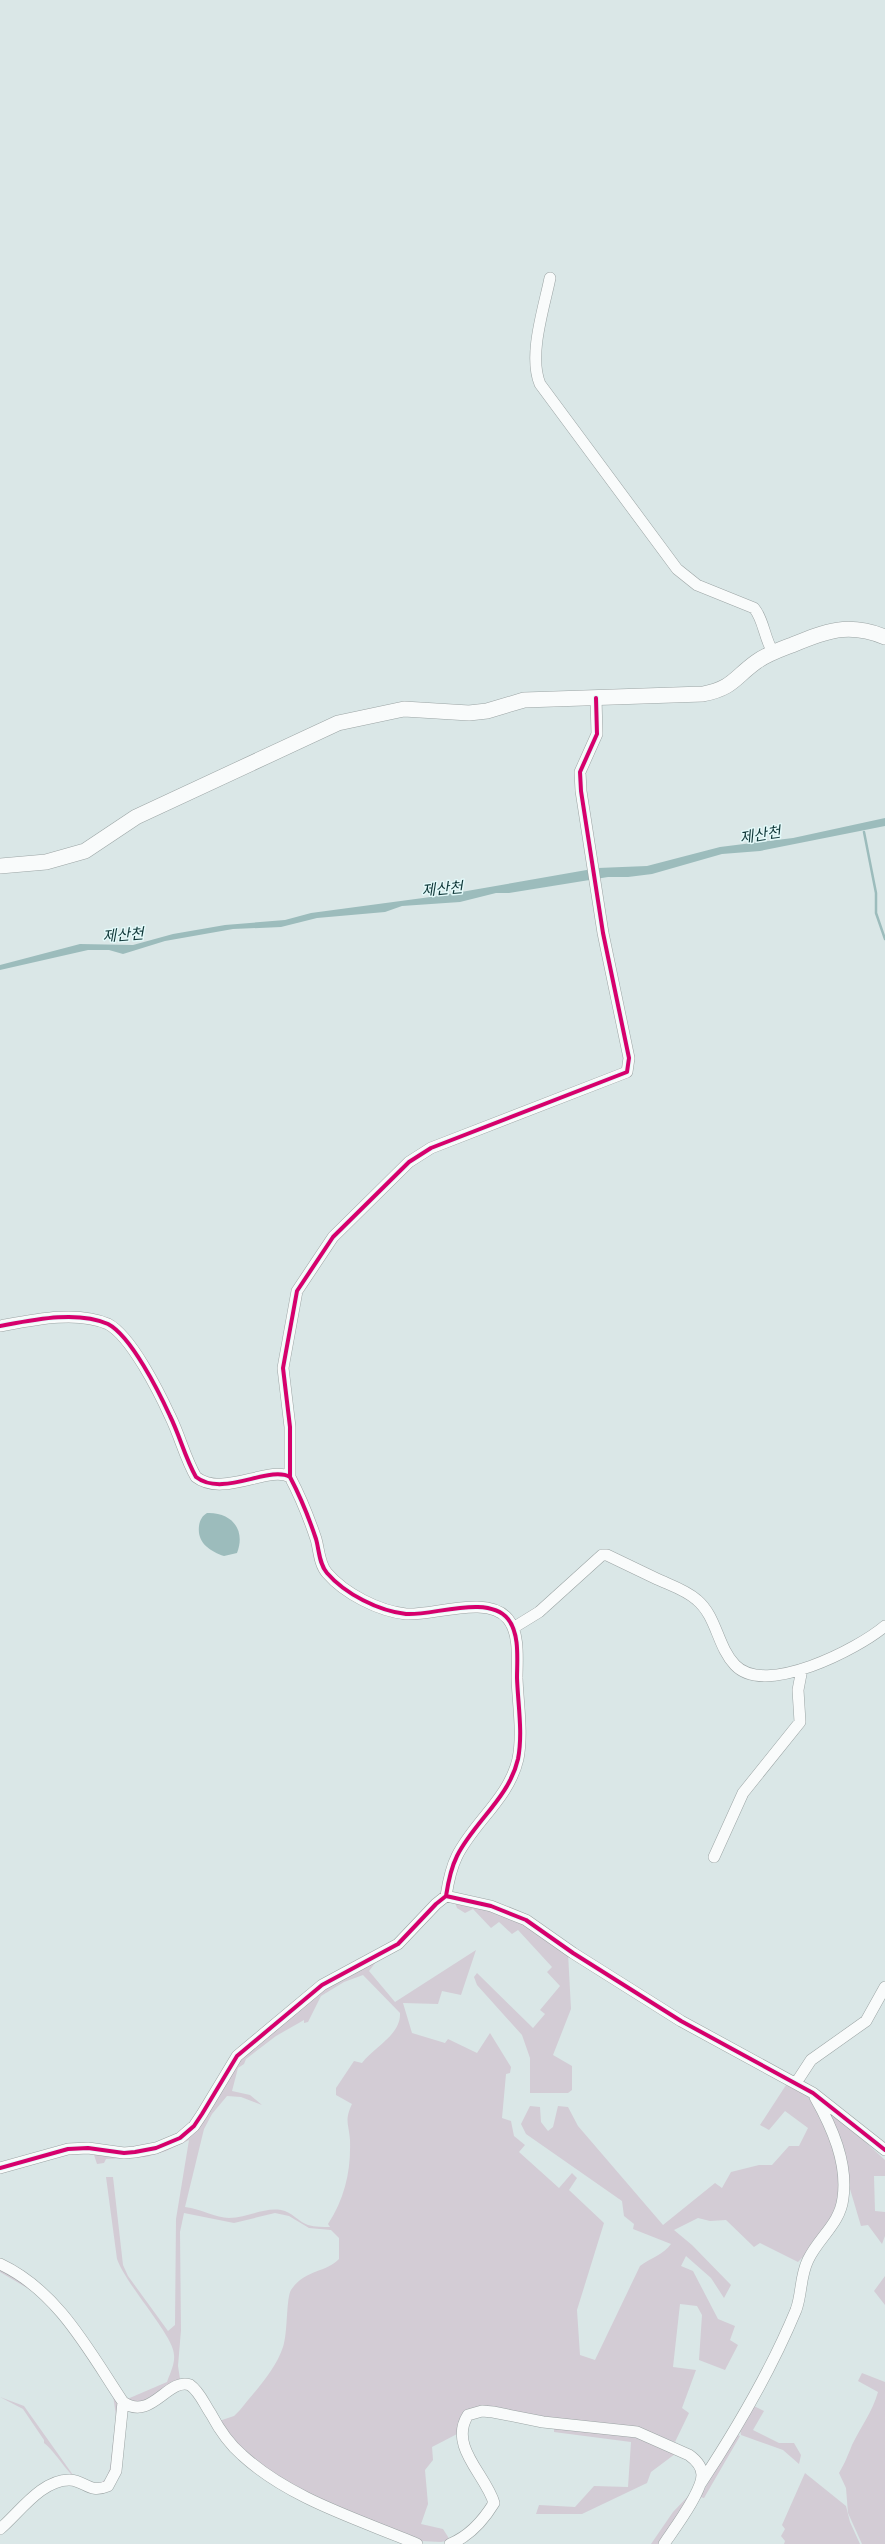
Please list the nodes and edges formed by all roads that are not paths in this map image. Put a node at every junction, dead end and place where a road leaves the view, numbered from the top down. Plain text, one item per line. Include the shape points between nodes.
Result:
1 (550, 278) dead end
2 (885, 637) edge
3 (773, 652) junction
4 (596, 698) junction
5 (0, 866) edge
6 (0, 1326) edge
7 (290, 1477) junction
8 (885, 1626) edge
9 (513, 1628) junction
10 (802, 1669) junction
11 (714, 1857) dead end
12 (446, 1896) junction
13 (885, 1987) edge
14 (796, 2083) junction
15 (813, 2093) junction
16 (885, 2148) edge
17 (0, 2168) edge
18 (0, 2264) edge
19 (123, 2402) junction
20 (701, 2483) junction
21 (0, 2529) edge
22 (417, 2544) edge
23 (450, 2544) edge
24 (664, 2544) edge

1 - 3 street via 535,357 535,373 540,384 677,569 697,585 754,608 758,613 765,640
2 - 3 street via 861,630 836,629
3 - 4 street via 756,661 735,682 714,691 690,695
4 - 5 street via 524,700 474,713 404,708 338,723 136,817 85,851 46,862
4 - 7 street via 597,734 580,777 596,886 629,1058 627,1072 431,1148 409,1162 333,1237 300,1285 292,1310 283,1378 290,1427
6 - 7 street via 74,1318 85,1318 110,1325 138,1355 170,1416 196,1477 202,1482 218,1484 271,1476
7 - 9 street via 315,1537 322,1564 327,1573 353,1594 387,1610 407,1614 484,1608 503,1615
8 - 10 street via 842,1653
9 - 10 street via 539,1612 598,1557 607,1555 696,1599 711,1616 734,1664 747,1674 764,1675
9 - 12 street via 520,1716 518,1759 511,1781 457,1855
10 - 11 street via 798,1690 800,1722 743,1793
12 - 14 street via 514,1913 675,2018
12 - 17 street via 398,1944 322,1986 237,2056 202,2114 180,2138 156,2148 135,2152 68,2149
13 - 14 street via 866,2021 814,2057
14 - 15 street
15 - 16 street
15 - 20 street via 842,2163 842,2208 837,2220 808,2259 796,2310 752,2398
18 - 19 street via 28,2280 46,2295
19 - 21 street via 116,2471 108,2486 95,2490 69,2480 52,2485 32,2497
19 - 22 street via 128,2406 143,2406 161,2398 177,2385 190,2385 199,2393 222,2432 243,2456 292,2490 328,2508
20 - 23 street via 700,2467 689,2454 637,2432 542,2422 493,2412 473,2412 468,2415 463,2426 465,2445 473,2468 494,2503 481,2523 467,2535
20 - 24 street

